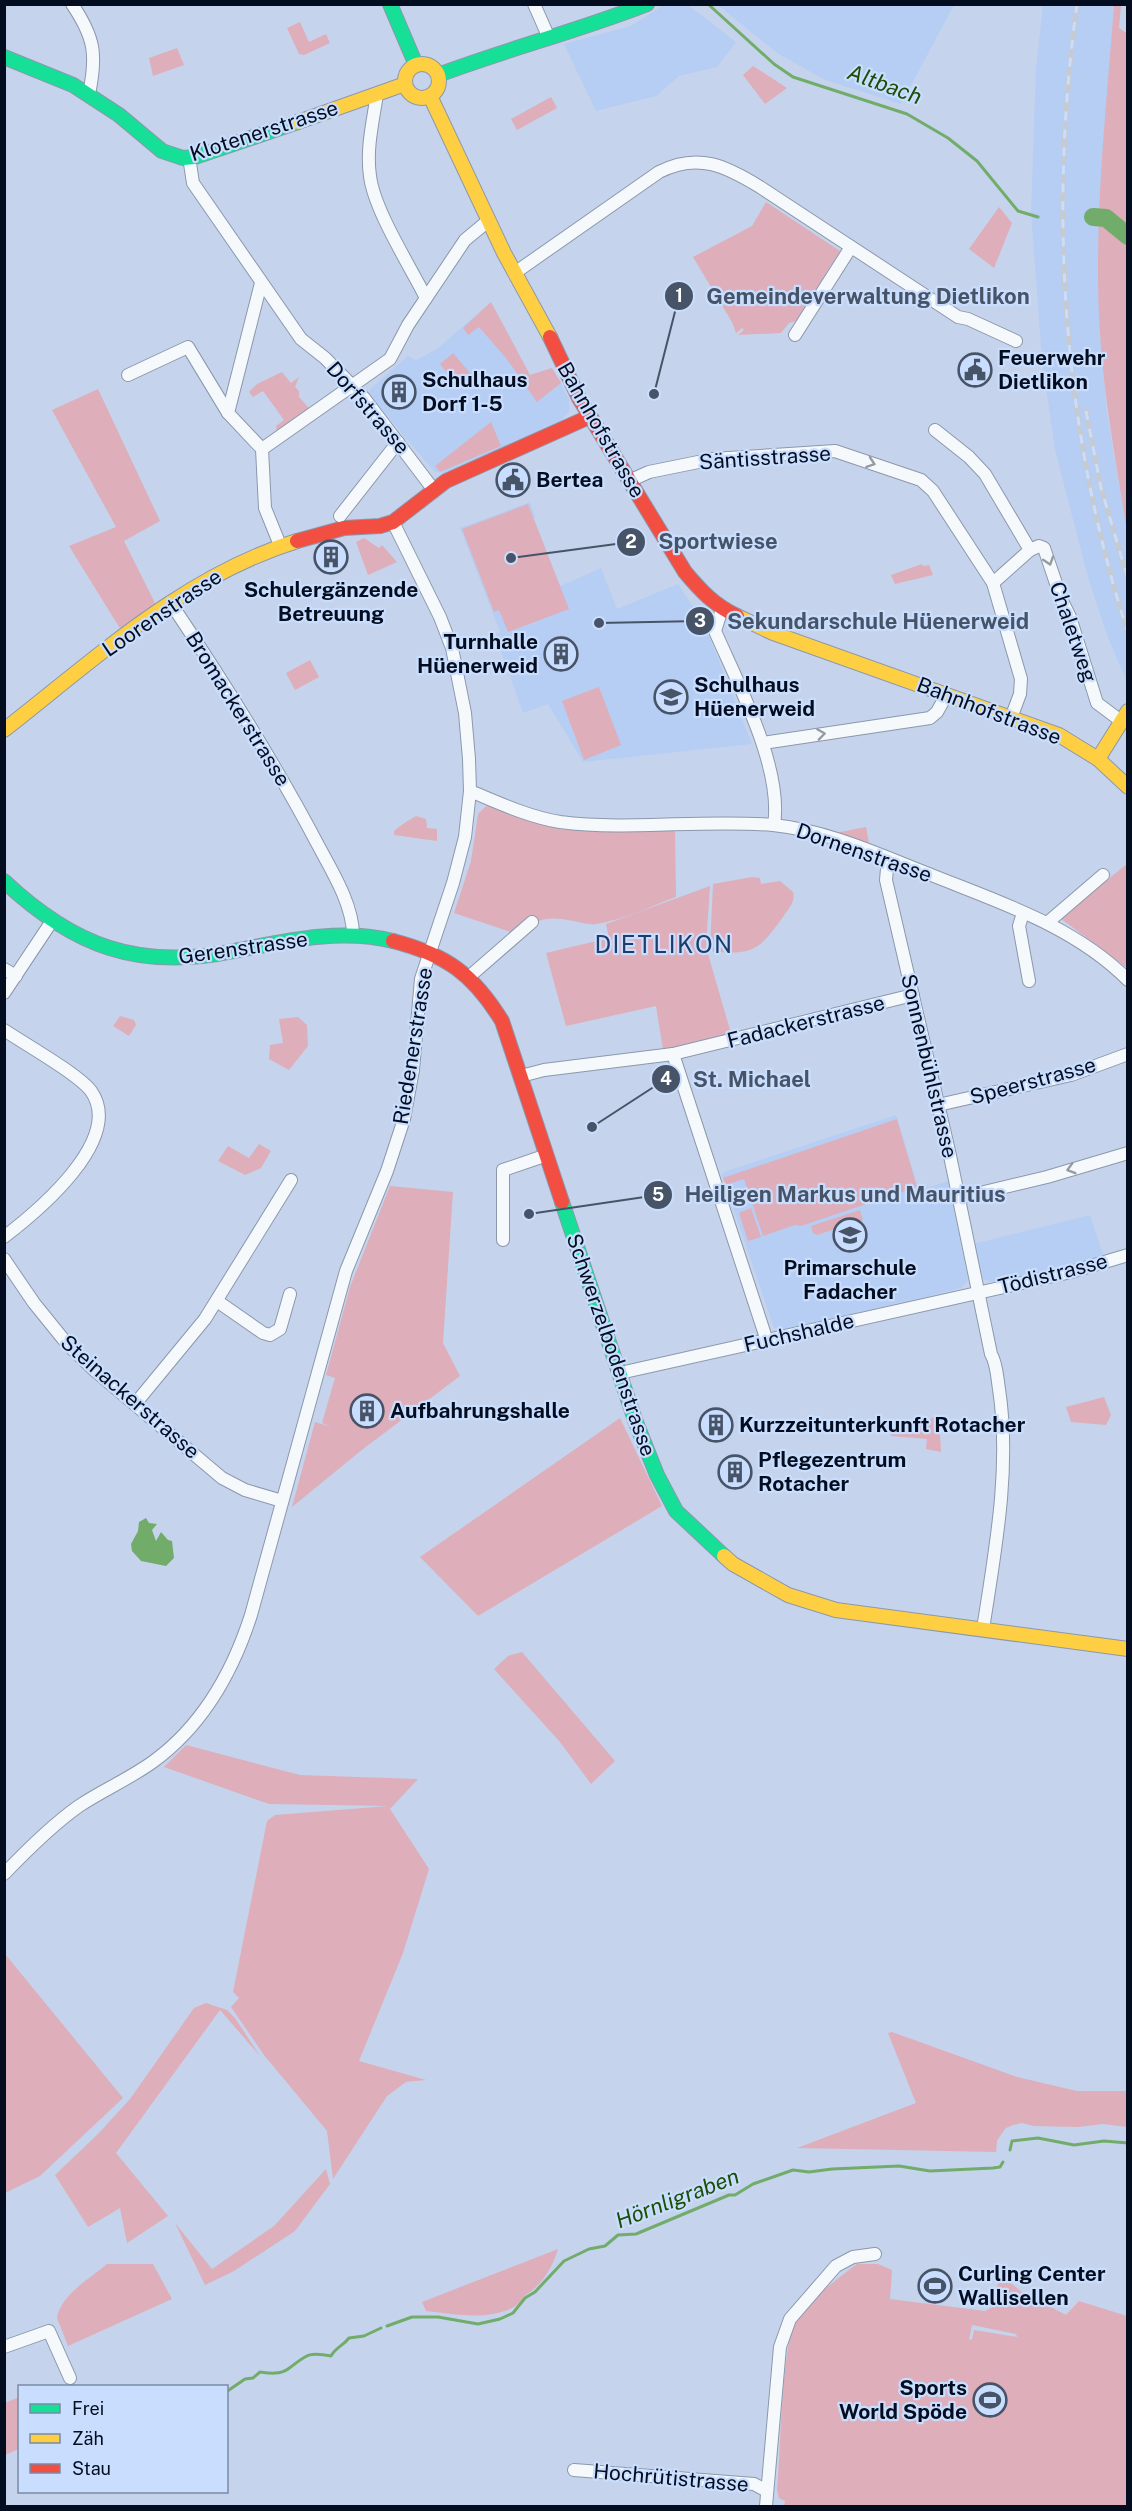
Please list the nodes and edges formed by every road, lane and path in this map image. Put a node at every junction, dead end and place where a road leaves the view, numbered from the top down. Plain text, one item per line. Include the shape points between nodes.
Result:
1 (72, 4) edge
2 (390, 4) edge
3 (534, 4) edge
4 (647, 4) edge
5 (549, 38) junction
6 (4, 57) edge
7 (416, 65) junction
8 (438, 75) junction
9 (405, 84) junction
10 (89, 94) junction
11 (378, 94) junction
12 (430, 96) junction
13 (189, 157) junction
14 (488, 220) junction
15 (851, 247) junction
16 (516, 272) junction
17 (261, 283) junction
18 (426, 298) junction
19 (795, 335) dead end
20 (1016, 341) dead end
21 (128, 375) dead end
22 (353, 386) junction
23 (228, 413) junction
24 (590, 417) junction
25 (935, 430) dead end
26 (398, 442) junction
27 (262, 449) junction
28 (629, 481) junction
29 (433, 489) junction
30 (340, 516) dead end
31 (393, 522) junction
32 (280, 545) junction
33 (1030, 550) junction
34 (993, 583) junction
35 (170, 602) junction
36 (722, 609) junction
37 (947, 694) junction
38 (1124, 716) edge
39 (1011, 718) junction
40 (4, 730) edge
41 (763, 743) junction
42 (1098, 759) junction
43 (1128, 787) edge
44 (470, 791) junction
45 (774, 825) junction
46 (888, 858) junction
47 (1103, 875) dead end
48 (4, 881) edge
49 (1023, 913) junction
50 (52, 921) junction
51 (532, 922) dead end
52 (1047, 923) junction
53 (353, 935) junction
54 (428, 952) junction
55 (4, 969) edge
56 (16, 976) junction
57 (470, 976) junction
58 (1128, 980) edge
59 (1029, 981) dead end
60 (4, 993) edge
61 (913, 995) junction
62 (4, 1030) edge
63 (673, 1054) junction
64 (1128, 1054) edge
65 (521, 1076) junction
66 (938, 1105) junction
67 (1128, 1153) edge
68 (547, 1155) junction
69 (291, 1180) dead end
70 (959, 1198) junction
71 (4, 1237) edge
72 (503, 1240) dead end
73 (1128, 1255) edge
74 (4, 1259) edge
75 (978, 1293) junction
76 (290, 1294) dead end
77 (217, 1301) junction
78 (766, 1341) junction
79 (620, 1373) junction
80 (135, 1404) junction
81 (282, 1501) junction
82 (983, 1629) junction
83 (1128, 1649) edge
84 (4, 1874) edge
85 (875, 2254) dead end
86 (4, 2347) edge
87 (70, 2378) dead end
88 (574, 2469) dead end
89 (767, 2491) junction
90 (766, 2506) edge

1 - 10 street via 92,40
2 - 7 street
3 - 5 street
4 - 5 street
5 - 8 street
6 - 10 street, Klotenerstrasse
7 - 8 street via 426,64
7 - 9 street via 407,72
8 - 12 street via 439,85
9 - 11 street, Klotenerstrasse
9 - 12 street via 414,96
10 - 13 street, Klotenerstrasse via 166,153
11 - 13 street, Klotenerstrasse
11 - 18 street via 369,150 370,180 378,206
12 - 14 street, Bahnhofstrasse
13 - 17 street, Dorfstrasse via 191,180
14 - 16 street, Bahnhofstrasse
14 - 18 street via 465,240
15 - 16 street via 736,172 716,164 690,163 659,172
15 - 19 street
15 - 20 street via 958,317
16 - 24 street, Bahnhofstrasse
17 - 22 street, Dorfstrasse via 302,339
17 - 23 street
18 - 22 street via 390,359
21 - 23 street via 188,347
22 - 26 street, Dorfstrasse
22 - 27 street
23 - 27 street
24 - 28 street, Bahnhofstrasse
24 - 29 street
25 - 33 street, Chaletweg via 985,474
26 - 29 street, Dorfstrasse
26 - 30 street
27 - 32 street via 265,508
28 -> 34 street, Säntisstrasse via 649,472 713,459 835,451 928,485
28 - 36 street, Bahnhofstrasse via 685,572
29 - 31 street, Loorenstrasse
31 - 32 street, Loorenstrasse via 335,530
31 - 44 street, Riedenerstrasse via 452,648 465,713
32 - 35 street, Loorenstrasse via 220,571
33 - 34 street
33 -> 38 street, Chaletweg via 1039,546 1047,553 1097,703
34 - 39 street, Säntisstrasse via 1021,679
35 - 40 street, Loorenstrasse
35 - 53 street, Bromackerstrasse via 257,734 304,818 342,895
36 - 37 street, Bahnhofstrasse via 773,633
36 - 41 street via 715,631
37 - 39 street, Bahnhofstrasse
41 -> 37 street via 930,718
38 - 42 street
39 - 42 street, Bahnhofstrasse via 1059,735
41 - 45 street via 777,809
42 - 43 street, Bahnhofstrasse
44 - 45 street, Dornenstrasse via 560,822
44 - 54 street, Riedenerstrasse via 456,872
45 - 46 street, Dornenstrasse via 804,830
46 - 49 street, Dornenstrasse
46 - 61 street, Sonnenbühlstrasse via 886,880
47 - 52 street
48 - 50 street, Gerenstrasse
49 - 52 street, Dornenstrasse
49 - 59 street via 1018,926
50 - 53 street, Gerenstrasse via 109,948 168,959 231,953 297,939
50 - 56 street
51 - 57 street
52 - 58 street, Dornenstrasse via 1085,944
53 - 54 street, Gerenstrasse
54 - 57 street, Schwerzelbodenstrasse
54 - 81 street, Riedenerstrasse via 404,1119 346,1271
55 - 56 street
56 - 60 street
57 - 65 street, Schwerzelbodenstrasse via 497,1011
61 - 63 street, Fadackerstrasse
61 - 66 street, Sonnenbühlstrasse
62 - 71 street via 85,1085 96,1099 99,1119 91,1145 64,1182
63 - 65 street, Fadackerstrasse
63 - 78 street
64 - 66 street, Speerstrasse via 1071,1075
65 - 68 street, Schwerzelbodenstrasse
66 - 70 street, Sonnenbühlstrasse
67 -> 70 street
68 - 72 street via 502,1170
68 - 79 street, Schwerzelbodenstrasse
69 - 77 street
70 - 75 street, Sonnenbühlstrasse
73 - 75 street, Tödistrasse
74 - 80 street, Steinackerstrasse via 68,1345
75 - 78 street, Fuchshalde
75 - 82 street, Sonnenbühlstrasse via 995,1361 1002,1460 999,1514
76 - 77 street via 280,1329 270,1335
77 - 80 street
78 - 79 street, Fuchshalde
79 - 82 street, Schwerzelbodenstrasse via 647,1454 667,1492 682,1506 695,1529 733,1564 788,1595 836,1610
80 - 81 street, Steinackerstrasse via 229,1483
81 - 84 street, Riedenerstrasse via 241,1647 209,1704 162,1755 69,1814
82 - 83 street, Schwerzelbodenstrasse
85 - 89 street via 853,2257 836,2266 789,2319 780,2347
86 - 87 street via 49,2331
88 - 89 street, Hochrütistrasse via 754,2484
89 - 90 street

